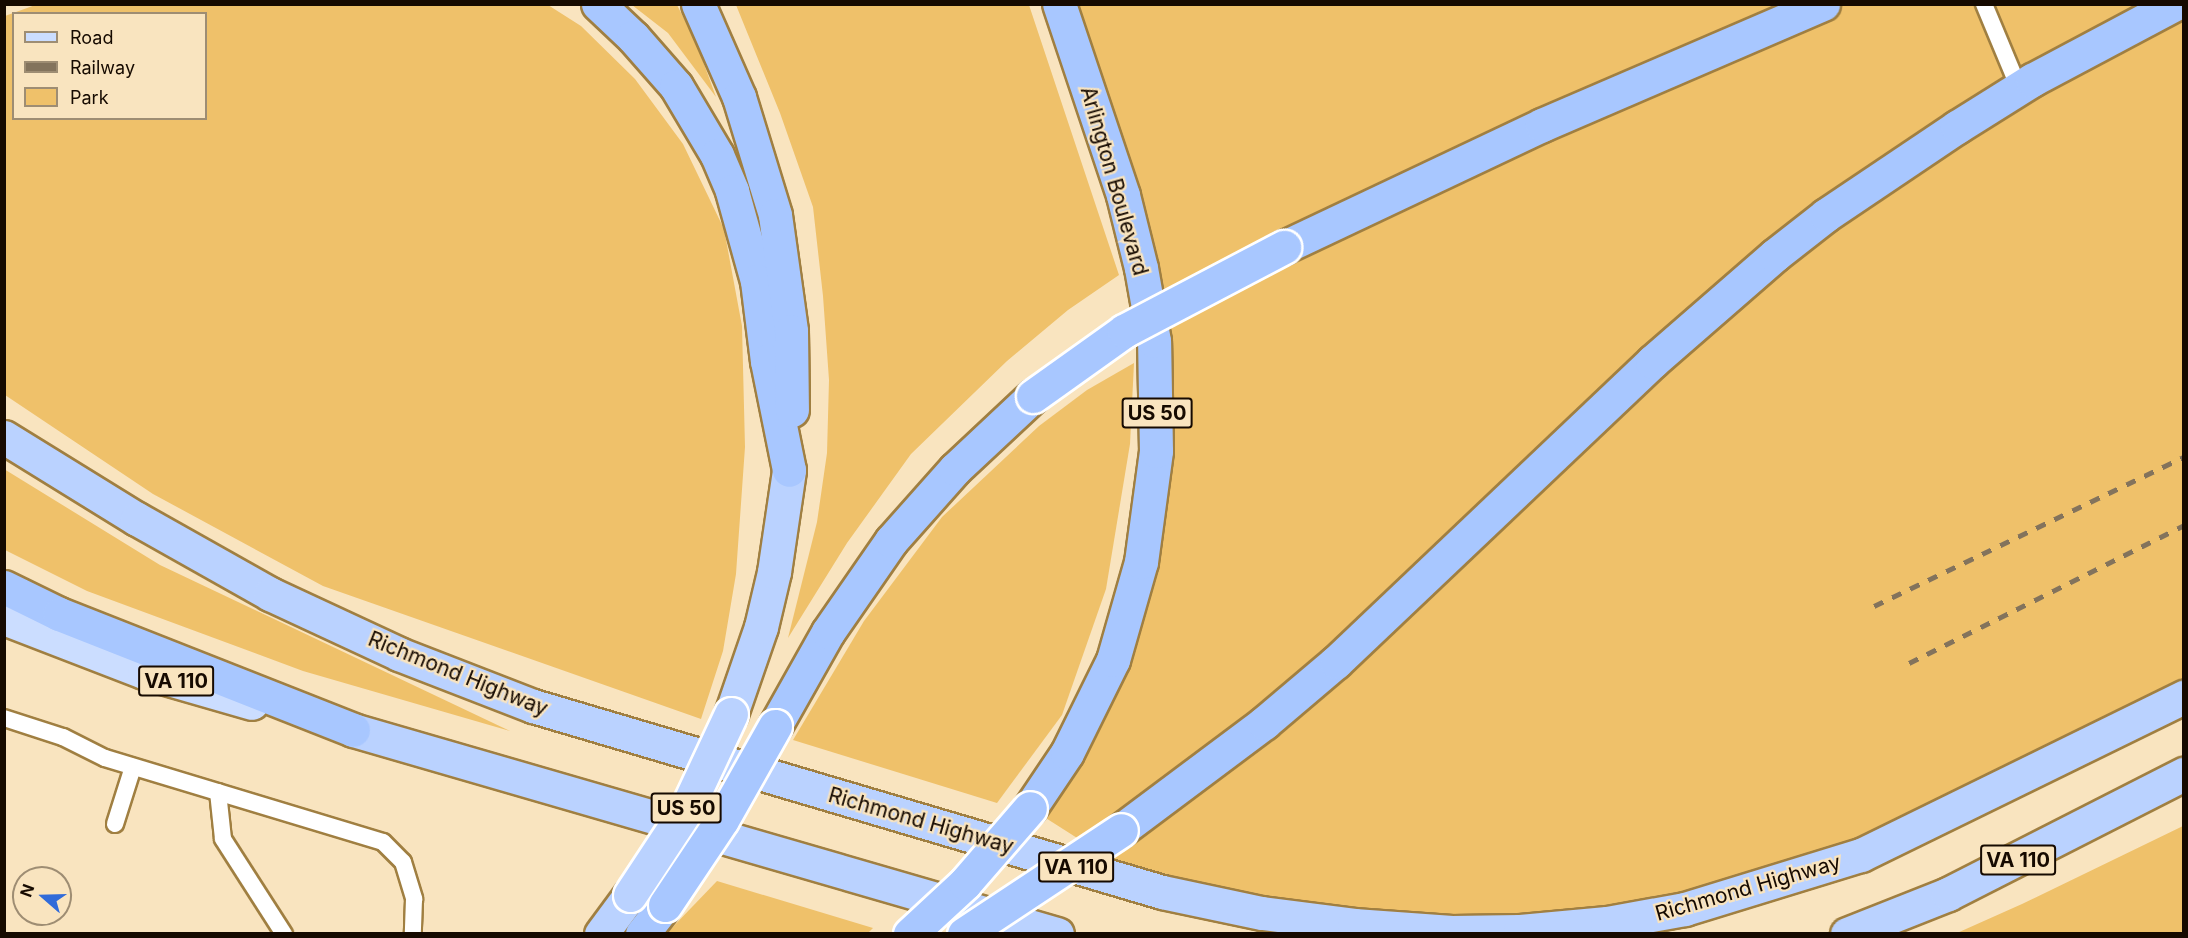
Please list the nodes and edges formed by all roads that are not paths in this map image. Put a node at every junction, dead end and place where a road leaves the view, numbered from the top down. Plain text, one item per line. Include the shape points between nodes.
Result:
1 (598, 4) edge
2 (698, 4) edge
3 (1059, 4) edge
4 (1823, 4) edge
5 (1984, 4) edge
6 (2175, 4) edge
7 (2019, 88) junction
8 (4, 437) edge
9 (789, 470) junction
10 (4, 587) edge
11 (4, 618) edge
12 (2184, 696) edge
13 (4, 718) edge
14 (353, 730) junction
15 (133, 766) junction
16 (2184, 774) edge
17 (218, 792) junction
18 (115, 824) dead end
19 (1349, 929) edge
20 (284, 933) edge
21 (413, 933) edge
22 (601, 933) edge
23 (642, 933) edge
24 (910, 933) edge
25 (964, 933) edge
26 (1057, 933) edge
27 (1847, 933) edge

1 - 9 highway via 676,86 717,155 732,191 757,281 767,361
2 - 9 highway, US 50 via 739,97 775,215 791,331
3 - 24 highway, Arlington Boulevard / US 50, bridge via 1123,195 1154,341 1156,451 1141,562 1113,660 1066,753 1030,808 965,883
4 - 23 highway, bridge via 1542,125 1284,247 1124,331 1033,396 955,469 891,541 828,632 722,820
5 - 7 lane
6 - 7 highway
7 - 25 highway, bridge via 1868,185 1748,277 1652,362 1336,662 1264,723 1121,830
8 - 19 highway, Richmond Highway / VA 110 via 136,519 270,594 399,654 533,706 1162,892
9 - 22 highway, US 50, bridge via 774,572 761,627 731,714 686,810
10 - 14 highway via 59,614
11 - 14 main road, VA 110 via 144,672
12 - 19 highway, Richmond Highway / VA 110 via 1861,855 1708,903 1607,923 1520,931
13 - 15 lane
14 - 26 highway, VA 110
15 - 17 lane
15 - 18 lane
16 - 27 highway, VA 110 via 1948,894
17 - 20 lane via 223,838
17 - 21 lane via 383,842 404,862 414,898

